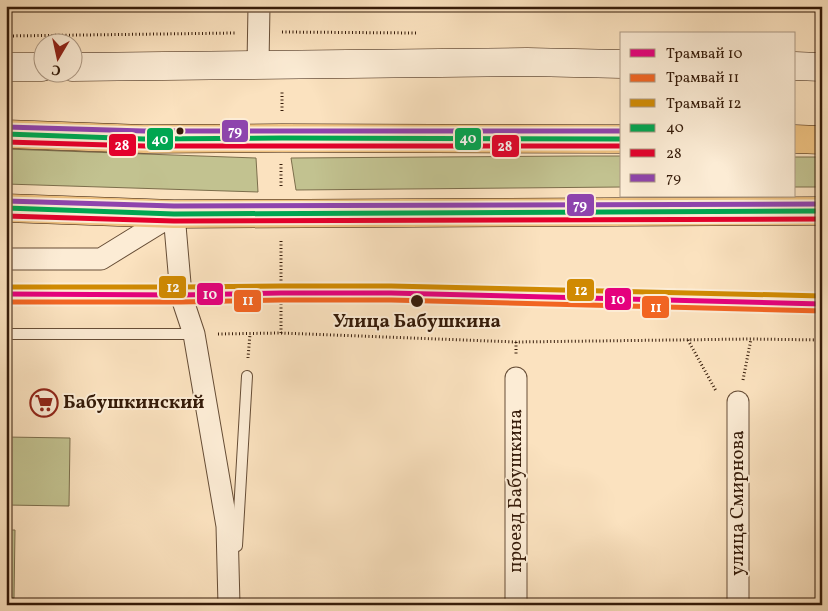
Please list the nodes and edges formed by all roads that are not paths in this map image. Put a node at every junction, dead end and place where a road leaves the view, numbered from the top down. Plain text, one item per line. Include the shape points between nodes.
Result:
1 (260, 6) edge
2 (258, 64) junction
3 (620, 64) edge
4 (796, 66) edge
5 (6, 67) edge
6 (32, 67) edge
7 (82, 67) edge
8 (822, 67) edge
9 (6, 134) edge
10 (620, 139) edge
11 (796, 140) edge
12 (822, 140) edge
13 (6, 208) edge
14 (822, 211) edge
15 (174, 214) junction
16 (6, 259) edge
17 (6, 334) edge
18 (194, 334) junction
19 (247, 376) road end
20 (516, 378) dead end
21 (738, 402) road end
22 (229, 605) edge
23 (233, 605) edge
24 (516, 605) edge
25 (738, 605) edge

1 - 2 street
2 - 3 street
2 - 7 street
4 - 8 street
5 - 6 street
9 - 10 main road via 144,139
11 - 12 main road
13 - 15 main road
14 - 15 main road
15 - 16 street via 101,259
15 - 18 street via 182,295
17 - 18 lane
18 - 22 street via 227,526
19 - 23 lane
20 - 24 street, проезд Бабушкина
21 - 25 street, улица Смирнова

